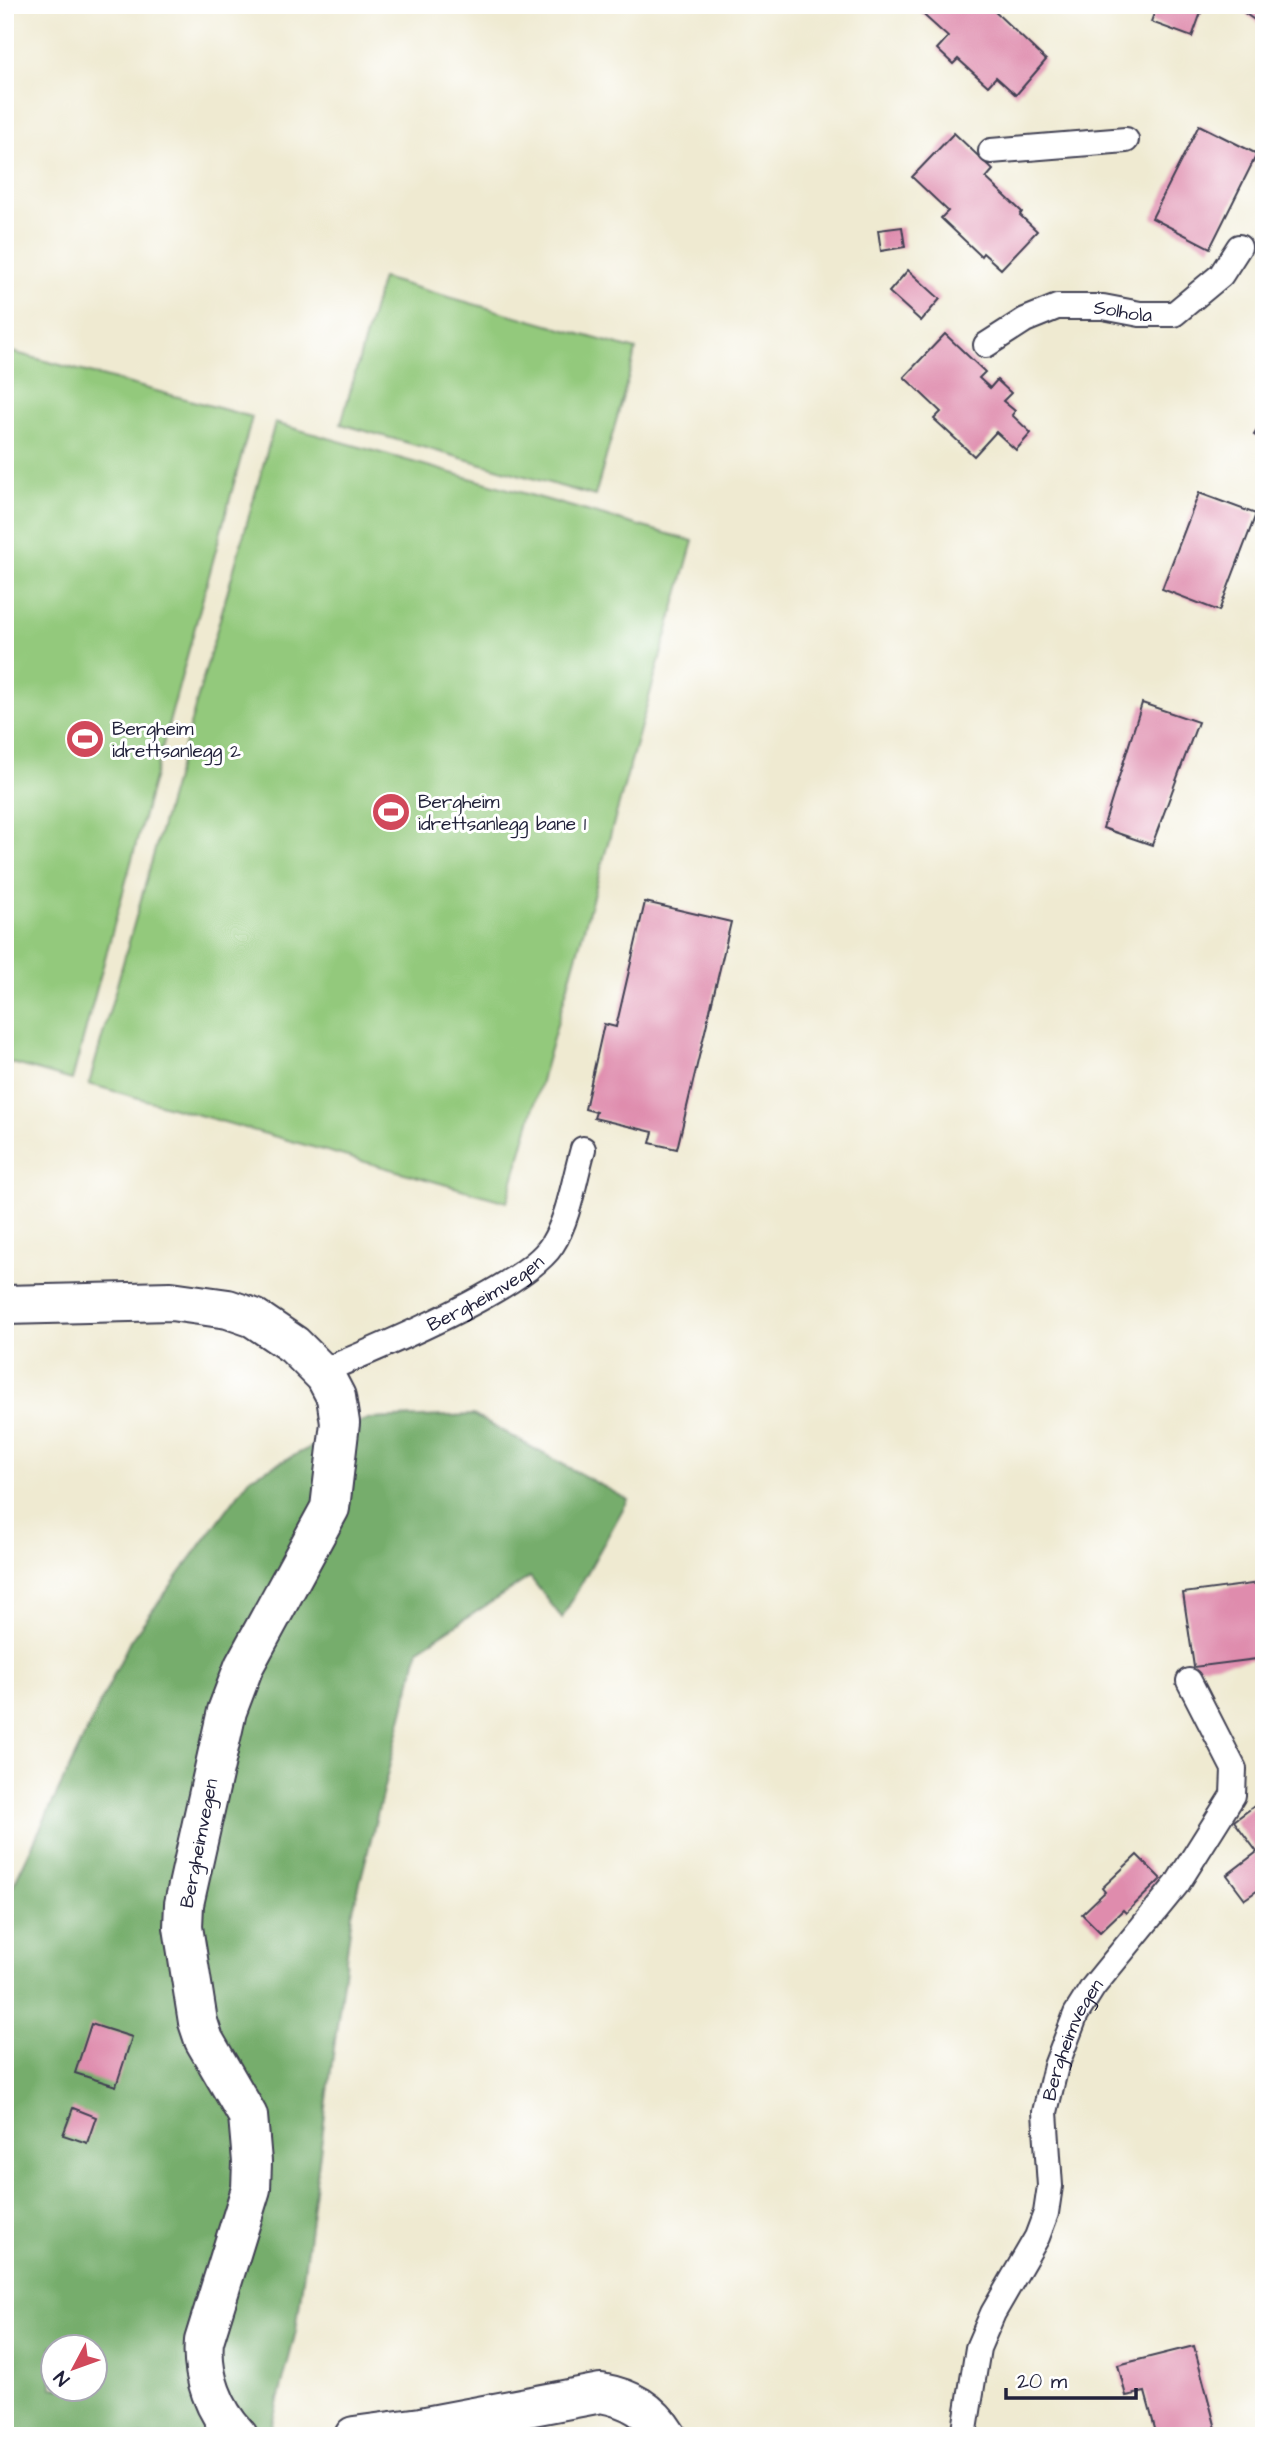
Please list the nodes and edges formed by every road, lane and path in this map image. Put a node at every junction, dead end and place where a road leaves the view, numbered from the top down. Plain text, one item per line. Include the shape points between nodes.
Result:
1 (1117, 141) dead end
2 (991, 151) dead end
3 (1239, 247) dead end
4 (986, 345) dead end
5 (583, 1149) dead end
6 (5, 1305) edge
7 (325, 1376) junction
8 (1189, 1681) dead end
9 (238, 2436) edge
10 (355, 2436) edge
11 (667, 2436) edge
12 (964, 2436) edge

1 - 2 lane
3 - 4 lane, Solhola via 1221,275 1174,314 1057,307 1025,320
5 - 7 lane, Bergheimvegen via 559,1229 534,1265 441,1318 325,1370
6 - 7 street, Bergheimvegen via 171,1301 228,1309 274,1329
7 - 9 street, Bergheimvegen via 340,1423 330,1508 244,1666 227,1711 184,1903 183,1927 204,2040 248,2116 251,2189 204,2341 203,2358 219,2412
8 - 12 lane, Bergheimvegen via 1234,1769 1233,1795 1177,1884 1076,2014 1045,2112 1050,2186 1046,2213 978,2348
10 - 11 street via 601,2393 626,2397 639,2405

